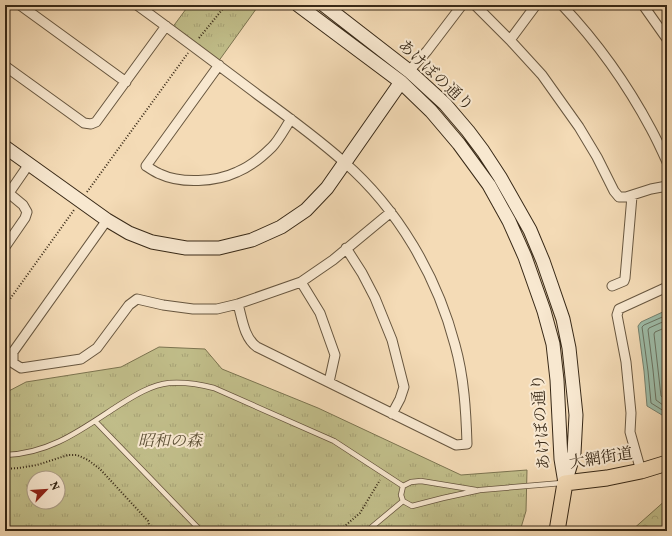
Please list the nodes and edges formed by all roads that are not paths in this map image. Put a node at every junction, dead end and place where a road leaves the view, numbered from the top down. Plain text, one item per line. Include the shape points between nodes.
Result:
1 (20, 5) edge
2 (137, 5) edge
3 (298, 5) edge
4 (324, 5) edge
5 (462, 5) edge
6 (475, 5) edge
7 (536, 5) edge
8 (562, 5) edge
9 (643, 5) edge
10 (166, 26) junction
11 (667, 39) edge
12 (510, 40) junction
13 (219, 65) junction
14 (5, 66) edge
15 (409, 71) junction
16 (126, 82) junction
17 (401, 82) junction
18 (291, 119) junction
19 (5, 147) edge
20 (344, 162) junction
21 (667, 162) edge
22 (29, 164) junction
23 (667, 186) edge
24 (7, 192) edge
25 (632, 196) junction
26 (391, 212) junction
27 (107, 220) junction
28 (5, 247) edge
29 (346, 248) junction
30 (301, 282) junction
31 (612, 286) dead end
32 (667, 287) edge
33 (238, 304) junction
34 (330, 382) junction
35 (392, 414) junction
36 (95, 421) junction
37 (5, 455) edge
38 (667, 463) edge
39 (641, 471) junction
40 (564, 483) junction
41 (403, 486) junction
42 (480, 490) junction
43 (403, 501) junction
44 (201, 531) edge
45 (367, 531) edge
46 (557, 531) edge

1 - 16 street
2 - 10 street
3 - 17 street, あけぼの通り
4 - 15 street, あけぼの通り
5 - 15 street
6 - 12 street
7 - 12 street
8 - 21 street via 600,48 630,92
9 - 11 street
10 - 13 street
10 - 16 street
12 - 25 street via 542,75 579,127 614,191 619,197
13 - 18 street
13 - 18 street via 146,166 176,179 195,181 237,172 273,146
14 - 16 street via 84,124 96,122
15 - 40 street, あけぼの通り via 445,104 483,151 514,200 543,261 563,319 573,379 576,415 574,452
17 - 20 street
17 - 40 street, あけぼの通り via 431,110 489,185 526,257 553,344
18 - 20 street
19 - 22 street
20 - 26 street
20 - 27 street via 327,188 306,210 281,227 252,240 219,248 186,248 152,242 129,233
22 - 24 street
22 - 27 street
23 - 25 street
24 - 28 street via 23,205 27,212
25 - 31 street via 625,278 624,281
26 - 29 street
26 - 35 street via 412,242 428,273 456,345 468,444 456,445
27 - 33 street via 13,352 13,362 21,368 81,359 97,348 129,305 137,299 193,309 217,309
29 - 30 street
29 - 35 street via 375,298 392,340 404,387
30 - 33 street
30 - 34 street via 320,313 335,355
32 - 39 street via 619,310 616,315 626,362 631,413 630,432
33 - 34 street via 246,335 253,344
34 - 35 street
36 - 37 lane via 53,444 29,452
36 - 41 lane via 145,390 168,383 194,383 214,388 334,441
36 - 44 lane
38 - 39 main road, 大網街道
39 - 40 main road, 大網街道
40 - 42 lane
40 - 46 main road, 大網街道
41 - 42 lane via 411,482 421,482
41 - 43 lane
42 - 43 lane via 412,506
43 - 45 lane

